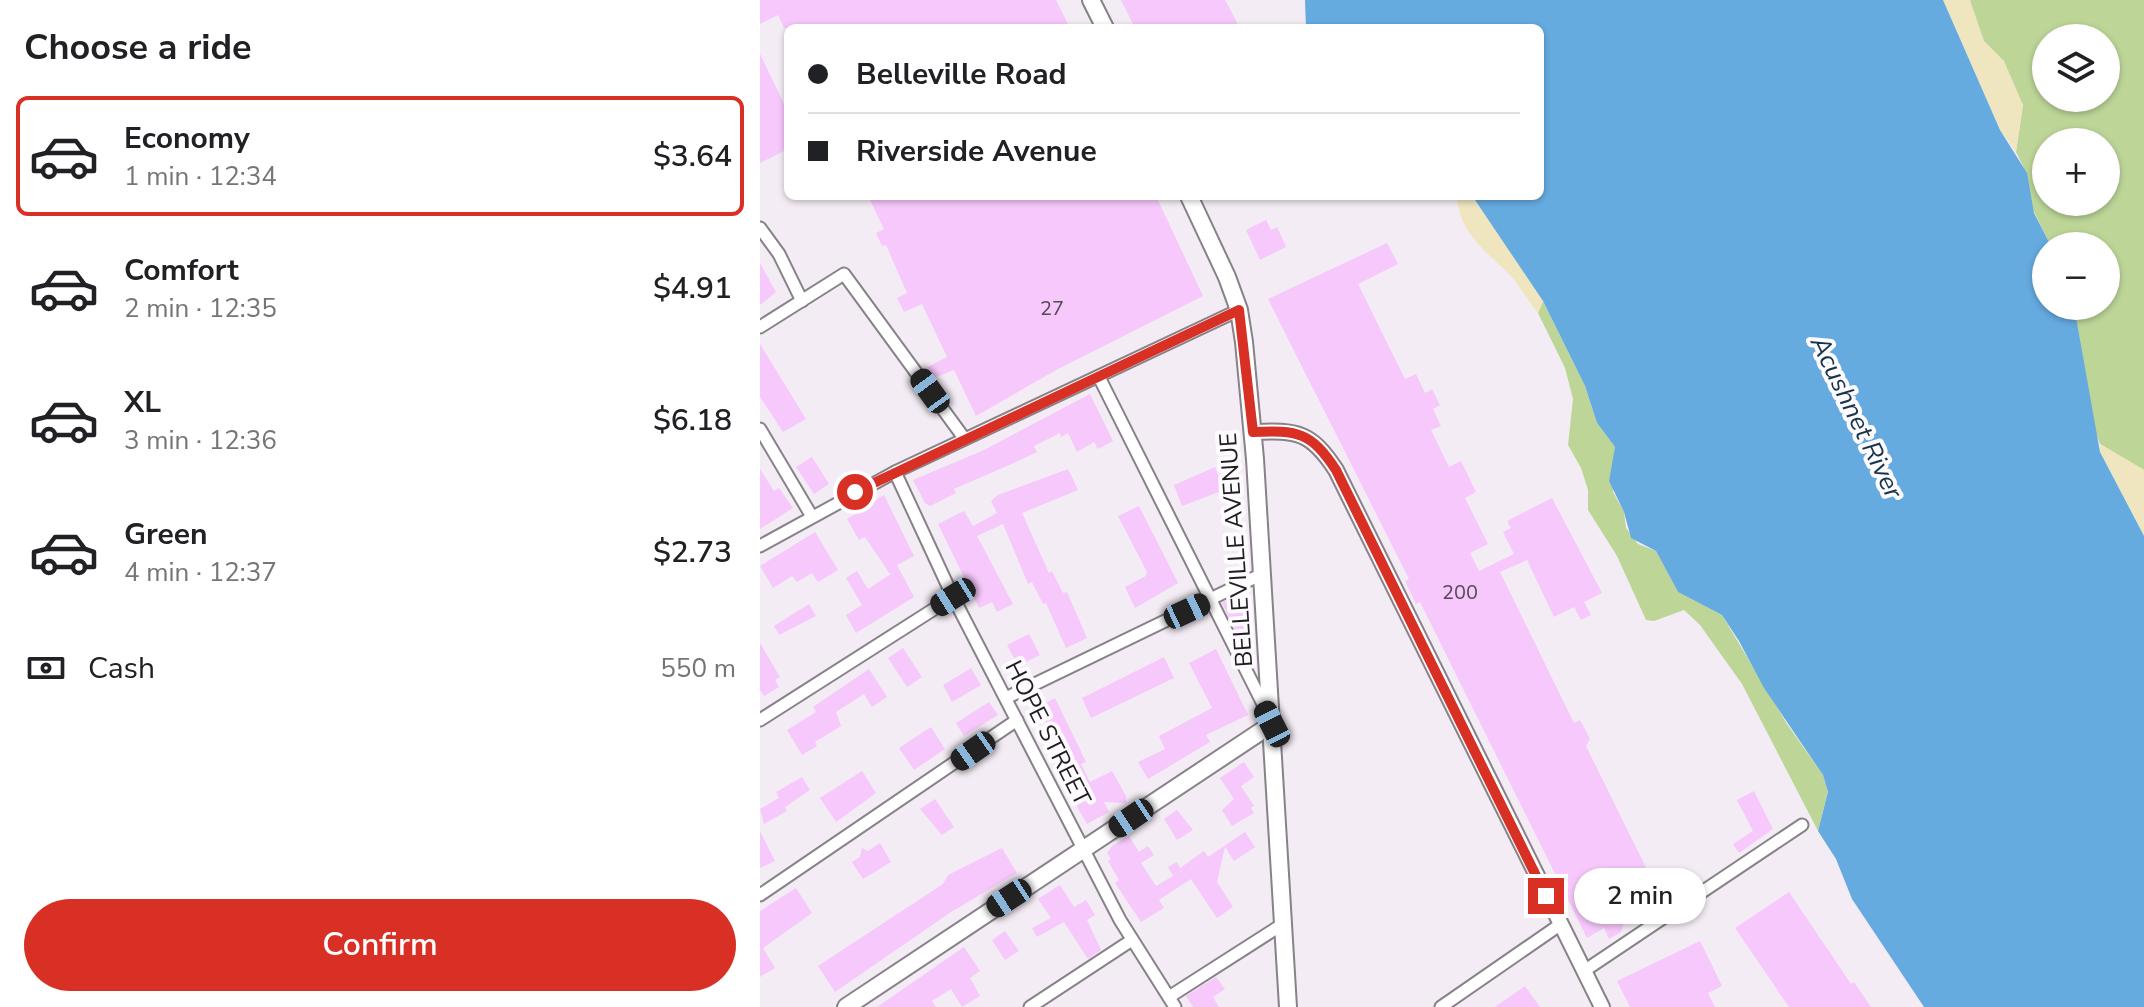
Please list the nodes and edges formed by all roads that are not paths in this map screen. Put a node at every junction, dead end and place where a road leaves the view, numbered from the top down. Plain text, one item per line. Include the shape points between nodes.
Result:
1 (1091, 0) edge
2 (1103, 24) edge
3 (1191, 200) edge
4 (760, 228) edge
5 (802, 301) junction
6 (1239, 310) junction
7 (760, 327) edge
8 (1099, 377) junction
9 (760, 429) edge
10 (1253, 432) junction
11 (964, 438) junction
12 (895, 472) junction
13 (811, 515) junction
14 (760, 546) edge
15 (1260, 575) junction
16 (953, 597) junction
17 (1210, 600) junction
18 (1006, 698) junction
19 (760, 720) edge
20 (1017, 720) junction
21 (1272, 724) junction
22 (1802, 825) dead end
23 (1084, 849) junction
24 (760, 895) edge
25 (1283, 924) junction
26 (1561, 924) junction
27 (1132, 940) junction
28 (1584, 971) junction
29 (1172, 1004) edge
30 (846, 1007) edge
31 (1030, 1007) edge
32 (1288, 1007) edge
33 (1441, 1007) edge
34 (1602, 1007) edge

1 - 2 main road
3 - 6 main road, BELLEVILLE AVENUE
4 - 5 street
5 - 7 street
5 - 11 street via 844,274
6 - 8 street
6 - 10 main road, BELLEVILLE AVENUE
8 - 11 street
8 - 17 street
9 - 13 street
10 - 15 main road, BELLEVILLE AVENUE
10 - 26 street via 1303,434 1320,446 1336,470
11 - 12 street
12 - 13 street
12 - 16 street, HOPE STREET
13 - 14 street
15 - 17 street
15 - 21 main road, BELLEVILLE AVENUE
16 - 18 street, HOPE STREET
16 - 19 street
17 - 18 street
17 - 21 street
18 - 20 street, HOPE STREET
20 - 23 street, HOPE STREET
20 - 24 street
21 - 23 main road
21 - 25 main road, BELLEVILLE AVENUE
22 - 28 street
23 - 27 street, HOPE STREET
23 - 30 main road
25 - 29 street
25 - 32 main road, BELLEVILLE AVENUE
26 - 28 street
26 - 33 street
27 - 29 street, HOPE STREET
27 - 31 street
28 - 34 street

